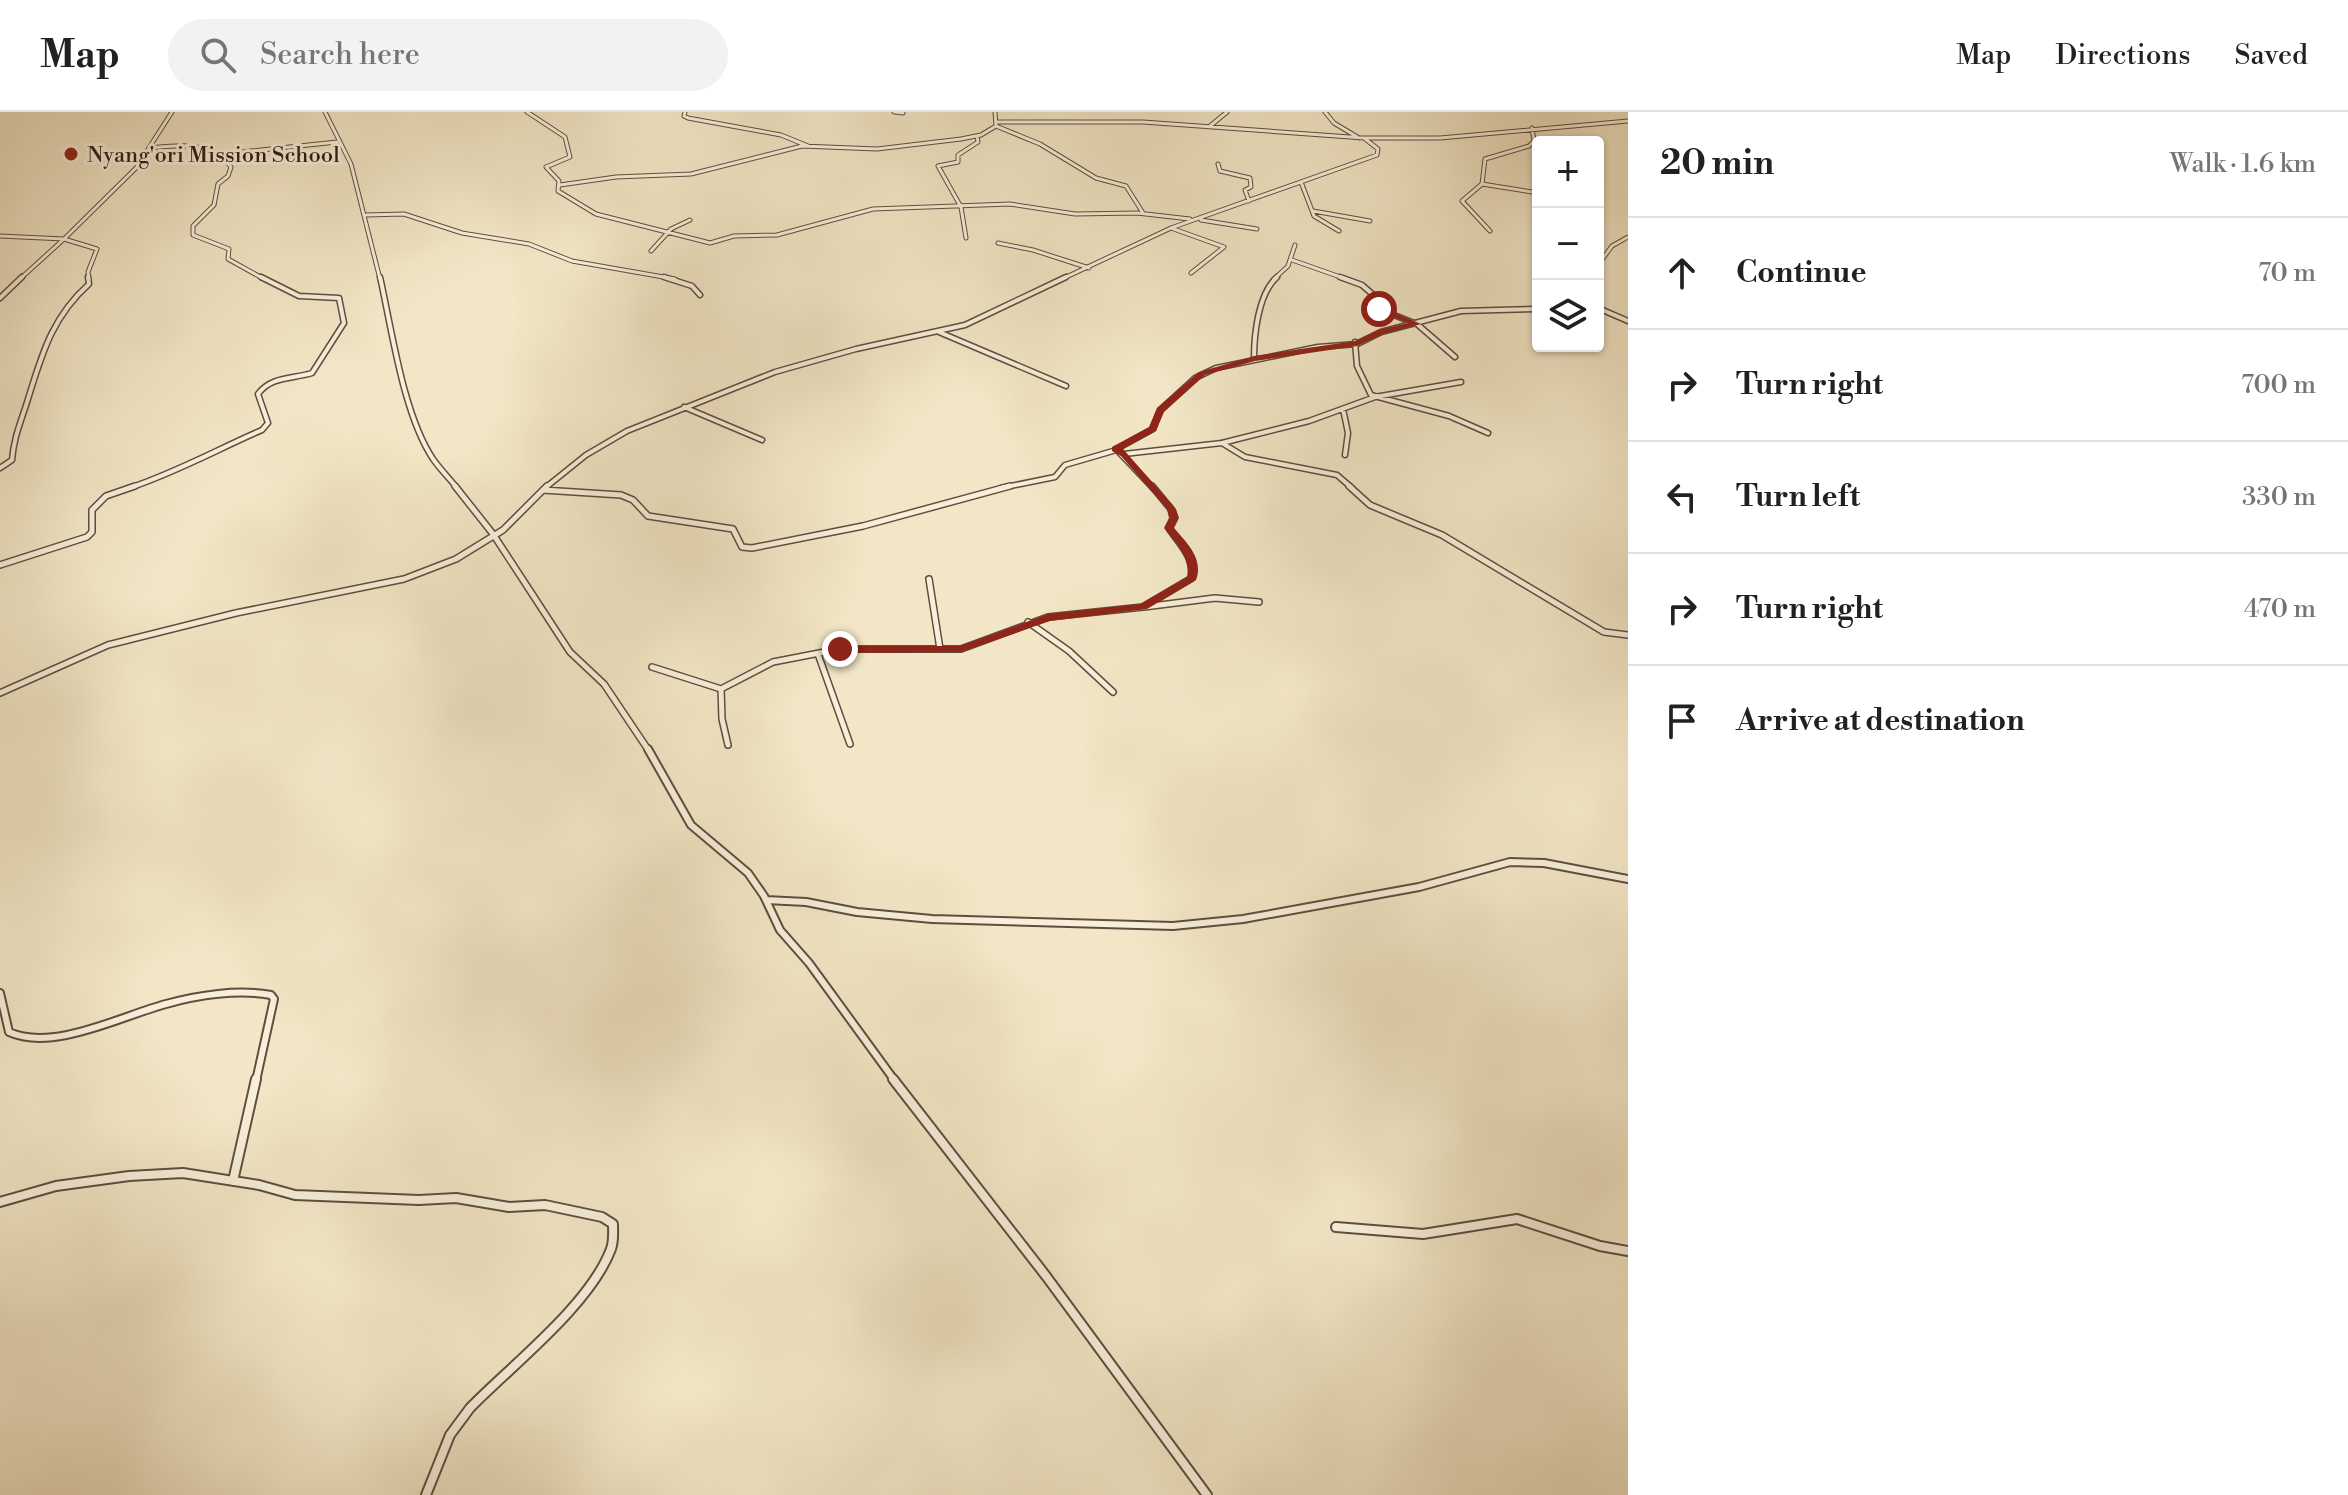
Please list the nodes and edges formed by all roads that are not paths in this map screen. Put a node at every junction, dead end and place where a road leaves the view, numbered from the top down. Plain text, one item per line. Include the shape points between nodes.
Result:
1 (172, 112) edge
2 (325, 112) edge
3 (527, 112) edge
4 (685, 112) edge
5 (894, 112) edge
6 (995, 112) edge
7 (1227, 112) edge
8 (1325, 112) edge
9 (903, 113) edge
10 (1110, 116) dead end
11 (1118, 120) junction
12 (1628, 121) edge
13 (996, 124) junction
14 (1210, 126) junction
15 (1532, 128) junction
16 (977, 136) junction
17 (1362, 138) junction
18 (337, 142) junction
19 (808, 146) junction
20 (149, 148) junction
21 (222, 154) junction
22 (1218, 164) dead end
23 (1301, 182) junction
24 (1482, 184) junction
25 (560, 185) junction
26 (1532, 192) edge
27 (1249, 201) junction
28 (961, 207) junction
29 (1313, 211) junction
30 (1143, 213) junction
31 (366, 215) junction
32 (690, 220) dead end
33 (1196, 220) junction
34 (1370, 221) dead end
35 (1171, 228) junction
36 (1257, 229) dead end
37 (1339, 231) dead end
38 (1490, 231) dead end
39 (668, 233) junction
40 (0, 236) edge
41 (1628, 237) edge
42 (966, 238) dead end
43 (64, 239) junction
44 (998, 243) dead end
45 (1295, 245) dead end
46 (651, 251) dead end
47 (1604, 257) edge
48 (1292, 260) junction
49 (1089, 268) junction
50 (1191, 273) dead end
51 (700, 295) dead end
52 (0, 298) edge
53 (1532, 309) edge
54 (1604, 311) edge
55 (1628, 321) edge
56 (1417, 324) junction
57 (939, 332) junction
58 (1355, 342) junction
59 (1455, 357) dead end
60 (1254, 359) junction
61 (1461, 382) dead end
62 (1066, 386) dead end
63 (1375, 397) junction
64 (684, 407) junction
65 (1343, 409) junction
66 (1488, 433) dead end
67 (762, 440) dead end
68 (1222, 443) junction
69 (1116, 449) junction
70 (1124, 454) junction
71 (1345, 455) dead end
72 (0, 468) edge
73 (543, 490) junction
74 (493, 534) junction
75 (0, 565) edge
76 (929, 579) dead end
77 (1259, 602) dead end
78 (1143, 607) junction
79 (1028, 622) junction
80 (1628, 635) edge
81 (940, 649) junction
82 (818, 654) junction
83 (652, 667) dead end
84 (721, 689) junction
85 (1113, 692) dead end
86 (0, 693) edge
87 (850, 744) dead end
88 (728, 745) dead end
89 (1628, 879) edge
90 (766, 900) junction
91 (0, 993) edge
92 (233, 1181) junction
93 (0, 1202) edge
94 (1336, 1227) dead end
95 (1628, 1251) edge
96 (426, 1495) edge
97 (1207, 1495) edge

1 - 20 street
2 - 18 street
3 - 25 street via 565,137 570,157 546,166
4 - 19 street via 688,118 781,135
5 - 9 street
6 - 13 street
7 - 14 street
8 - 17 street via 1331,123
10 - 11 street
11 - 13 street via 1020,118
11 - 14 street
12 - 15 street
13 - 16 street
13 - 30 street via 1096,178 1126,186
14 - 17 street
15 - 17 street via 1440,138
15 - 24 street via 1534,141 1529,146 1483,161
16 - 19 street via 883,148
16 - 28 street via 976,145 958,155 958,162 938,166
17 - 23 street via 1378,149 1374,157
18 - 21 street
18 - 31 street via 351,164
19 - 25 street via 691,174
20 - 21 street via 199,147
20 - 43 street via 131,174
21 - 75 street via 231,171 218,184 212,207 193,226 193,235 229,249 228,259 294,295 339,298 344,323 336,338 312,373 261,388 259,402 268,423 262,430 160,478 106,496 92,510 92,532 87,537
22 - 27 street via 1220,171 1250,178 1251,187 1245,190
23 - 27 street
23 - 29 street
24 - 26 street
24 - 38 street via 1462,201
25 - 39 street via 558,191 584,209
27 - 33 street
28 - 30 street via 1010,204 1075,214
28 - 39 street via 873,209 777,235 734,236 710,243
28 - 42 street
29 - 34 street
29 - 37 street
30 - 33 street
31 - 51 street via 404,214 462,233 529,244 572,261 679,280
31 - 74 street via 419,429 441,472
32 - 39 street
33 - 35 street
33 - 36 street
35 - 49 street
35 - 50 street via 1224,247
39 - 46 street
40 - 43 street
41 - 47 street
43 - 52 street
43 - 72 street via 98,250 88,272 89,284 68,300 53,323 16,427 12,460
44 - 49 street
45 - 48 street
48 - 56 street via 1362,285 1378,299 1379,309
48 - 60 street via 1264,297
49 - 57 street
53 - 56 street via 1461,311
54 - 55 street
56 - 58 street
56 - 59 street
57 - 62 street
57 - 64 street via 775,372
58 - 60 street
58 - 63 street via 1357,366
60 - 69 street via 1195,378 1160,410 1153,429
61 - 63 street
63 - 65 street
63 - 66 street via 1449,416
64 - 67 street
64 - 73 street via 598,447
65 - 68 street
65 - 71 street
68 - 70 street
68 - 80 street via 1245,457 1337,475 1370,505 1442,535 1604,632
69 - 70 street
69 - 73 street via 1065,465 1060,475 1048,479 752,548 742,547 733,529 648,516 621,495
70 - 78 street via 1171,509 1169,528 1185,546 1194,570 1192,578
73 - 74 street
74 - 86 street via 456,559 404,579 108,645
74 - 90 street via 570,652 622,710 691,825 740,865
76 - 81 street
77 - 78 street via 1215,598
78 - 79 street
79 - 81 street via 977,645
79 - 85 street
81 - 82 street via 872,647
82 - 84 street via 773,662
82 - 87 street
83 - 84 street
84 - 88 street
89 - 90 street via 1510,862 1404,890 1173,926 932,919
90 - 97 street via 780,930
91 - 92 street via 9,1032 23,1039 72,1033 179,1000 271,995 273,1010
92 - 93 street via 183,1173 129,1176 56,1186
92 - 96 street via 295,1195 545,1205 613,1224 616,1240 598,1274 455,1427
94 - 95 street via 1423,1234 1517,1219

